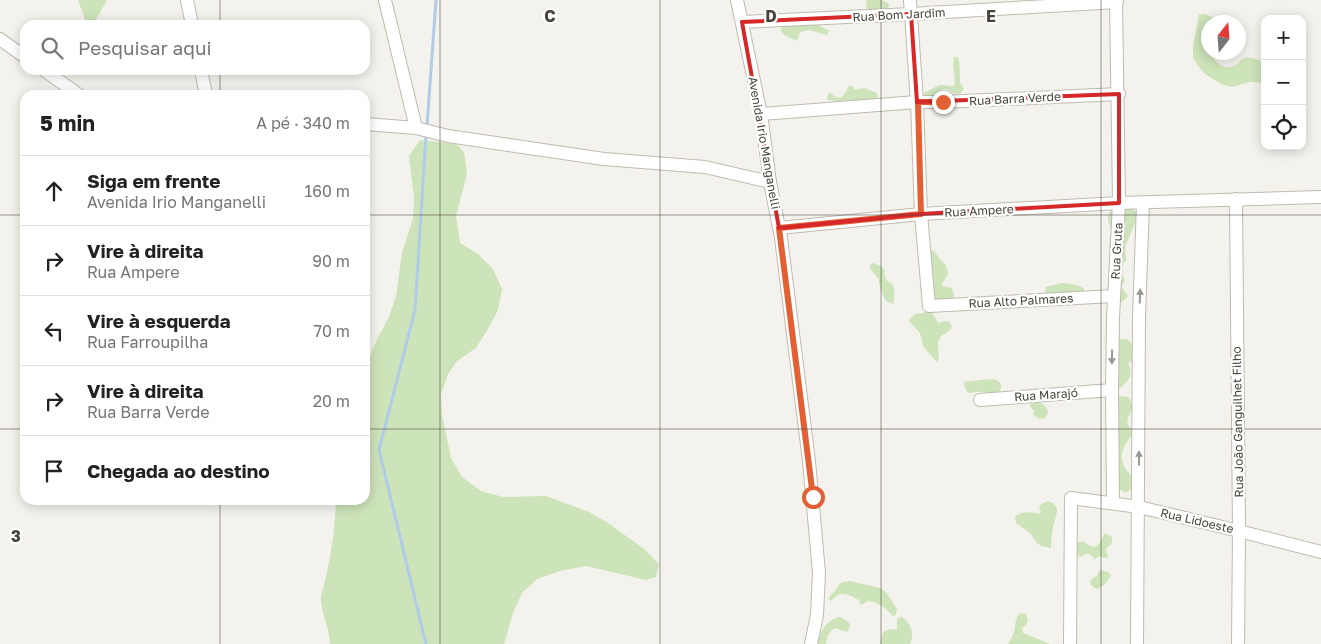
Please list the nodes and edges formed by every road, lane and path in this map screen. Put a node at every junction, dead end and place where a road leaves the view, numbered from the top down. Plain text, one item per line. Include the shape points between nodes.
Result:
1 (187, 0) edge
2 (385, 0) edge
3 (737, 0) edge
4 (910, 0) edge
5 (1116, 1) edge
6 (911, 14) junction
7 (191, 20) edge
8 (742, 22) junction
9 (0, 39) edge
10 (20, 53) edge
11 (51, 75) edge
12 (202, 75) edge
13 (72, 90) edge
14 (205, 90) edge
15 (1119, 94) junction
16 (918, 102) junction
17 (761, 114) junction
18 (370, 124) edge
19 (416, 128) junction
20 (770, 182) junction
21 (1321, 197) edge
22 (1236, 200) junction
23 (1119, 203) junction
24 (1143, 203) junction
25 (921, 214) junction
26 (779, 228) junction
27 (1114, 296) junction
28 (1112, 390) junction
29 (980, 400) dead end
30 (1113, 503) junction
31 (1138, 507) junction
32 (1239, 531) junction
33 (1321, 552) edge
34 (811, 644) edge
35 (1070, 644) edge
36 (1137, 644) edge
37 (1238, 644) edge

1 - 7 street
2 - 19 street
3 - 8 street, Avenida Irio Manganelli
4 - 6 street
5 - 6 street, Rua Bom Jardim
5 - 15 street, Rua Gruta
6 - 8 street, Rua Bom Jardim
6 - 16 street
8 - 17 street, Avenida Irio Manganelli
9 - 10 street
11 - 13 street
12 - 14 street
15 - 16 street, Rua Barra Verde
15 - 23 street, Rua Gruta
16 - 17 street, Rua Barra Verde
16 - 25 street
17 - 20 street, Avenida Irio Manganelli
18 - 19 street
19 - 20 street via 448,136 604,159 706,167
20 - 26 street, Avenida Irio Manganelli
21 - 22 street, Rua Ampere
22 - 24 street, Rua Ampere
22 - 32 street, Rua João Ganguilhet Filho
23 - 24 street, Rua Ampere
23 - 25 street, Rua Ampere
23 - 27 street, Rua Gruta
31 -> 24 street, Rua Gruta
25 - 26 street, Rua Ampere
25 - 27 street, Rua Alto Palmares via 928,306
26 - 34 street, Avenida Irio Manganelli via 809,461 819,573 817,615
27 -> 28 street, Rua Gruta
28 - 29 street, Rua Marajó
28 - 30 street, Rua Gruta
30 - 31 street, Rua Lidoeste
30 - 35 street, Rua Lidoeste via 1071,498
31 - 32 street, Rua Lidoeste
31 - 36 street, Rua Gruta
32 - 33 street, Rua Lidoeste
32 - 37 street, Rua João Ganguilhet Filho

